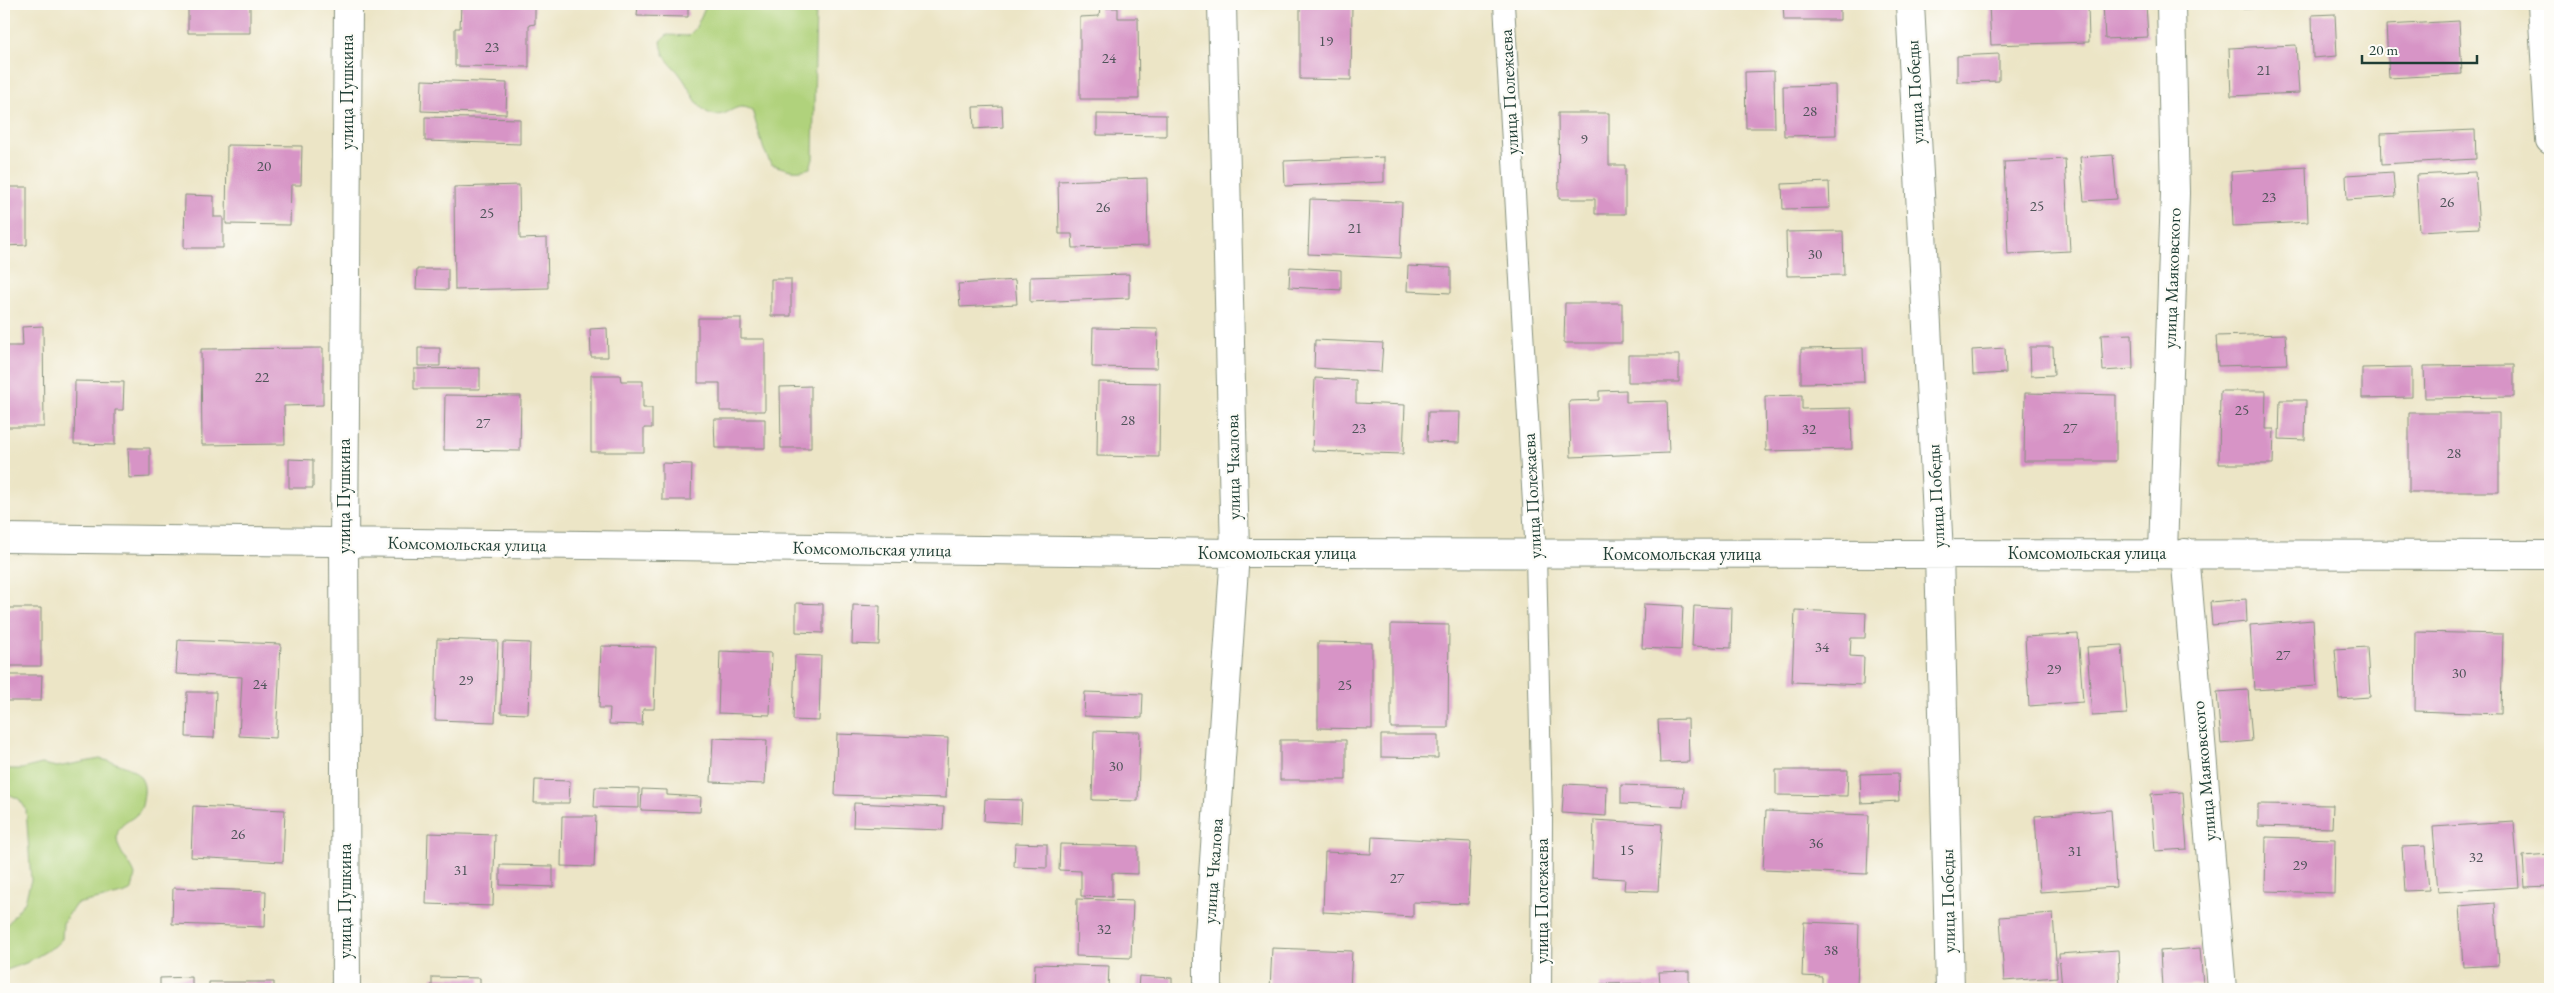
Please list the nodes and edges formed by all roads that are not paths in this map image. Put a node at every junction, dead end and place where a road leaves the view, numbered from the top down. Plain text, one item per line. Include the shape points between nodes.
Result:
1 (348, 4) edge
2 (1222, 4) edge
3 (1504, 4) edge
4 (1910, 4) edge
5 (2172, 4) edge
6 (2542, 4) edge
7 (2550, 140) edge
8 (4, 538) edge
9 (344, 542) junction
10 (1235, 553) junction
11 (1939, 553) junction
12 (2174, 553) junction
13 (1536, 555) junction
14 (2550, 555) edge
15 (346, 989) edge
16 (1208, 989) edge
17 (1541, 989) edge
18 (1950, 989) edge
19 (2222, 989) edge

1 - 9 street, улица Пушкина
2 - 10 street, улица Чкалова
3 - 13 lane, улица Полежаева
4 - 11 street, улица Победы
5 - 12 street, улица Маяковского
6 - 7 street
8 - 9 street, Комсомольская улица
9 - 10 street, Комсомольская улица
9 - 15 street, улица Пушкина
10 - 13 street, Комсомольская улица
10 - 16 street, улица Чкалова
11 - 12 street, Комсомольская улица
11 - 13 street, Комсомольская улица
11 - 18 street, улица Победы
12 - 14 street, Комсомольская улица
12 - 19 street, улица Маяковского
13 - 17 lane, улица Полежаева via 1542,818

